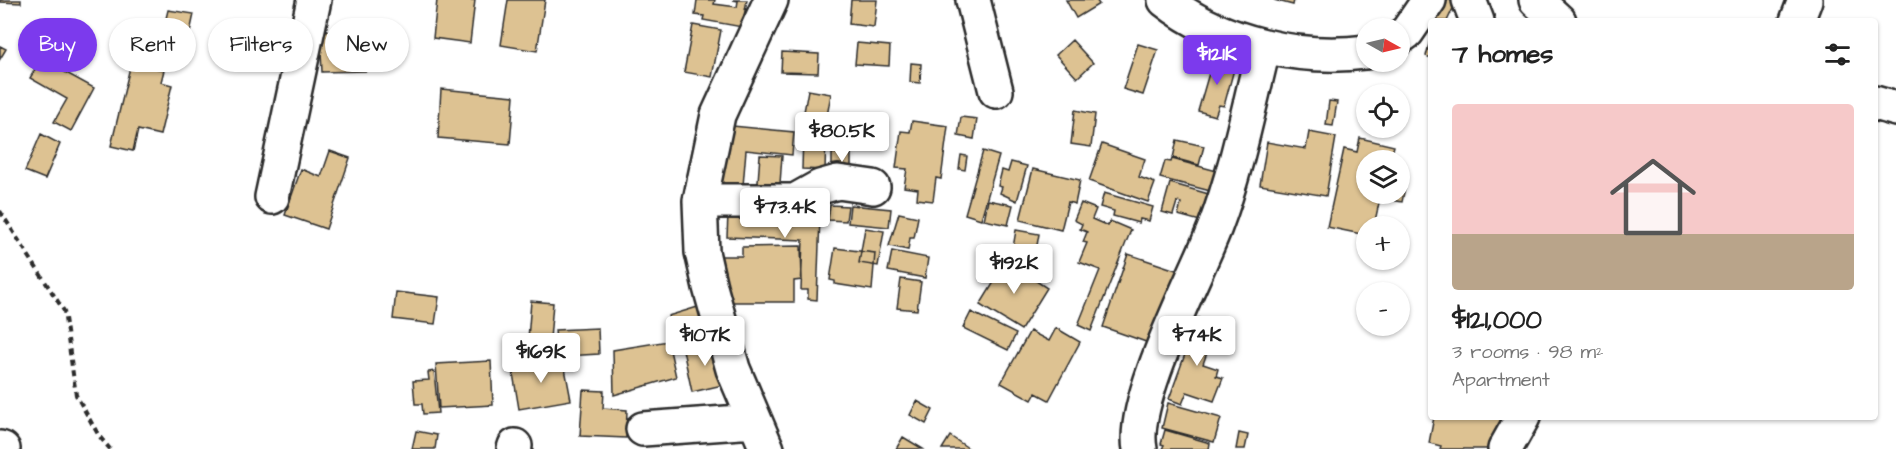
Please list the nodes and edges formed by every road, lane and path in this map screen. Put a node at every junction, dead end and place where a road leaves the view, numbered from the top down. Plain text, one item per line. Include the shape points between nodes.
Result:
1 (314, 0) edge
2 (771, 0) edge
3 (973, 0) edge
4 (1166, 0) edge
5 (1429, 0) edge
6 (1469, 0) edge
7 (1805, 0) edge
8 (1476, 18) edge
9 (1798, 18) edge
10 (1410, 28) edge
11 (1264, 46) junction
12 (1356, 52) edge
13 (996, 91) dead end
14 (1878, 104) edge
15 (1896, 109) edge
16 (873, 187) dead end
17 (273, 197) dead end
18 (700, 201) junction
19 (0, 211) edge
20 (1521, 420) edge
21 (643, 429) dead end
22 (760, 435) edge
23 (110, 449) edge
24 (1140, 449) edge
25 (1505, 449) edge

1 - 17 street
2 - 18 street via 718,115
3 - 13 street
4 - 11 street via 1209,26
5 - 10 street
6 - 8 street
7 - 9 street
11 - 12 street
11 - 24 street via 1215,226 1149,387 1140,419
14 - 15 street
16 - 18 street via 838,182 795,201
18 - 22 street via 702,252 733,369
19 - 23 path via 64,311 76,394
20 - 25 street
21 - 22 street

